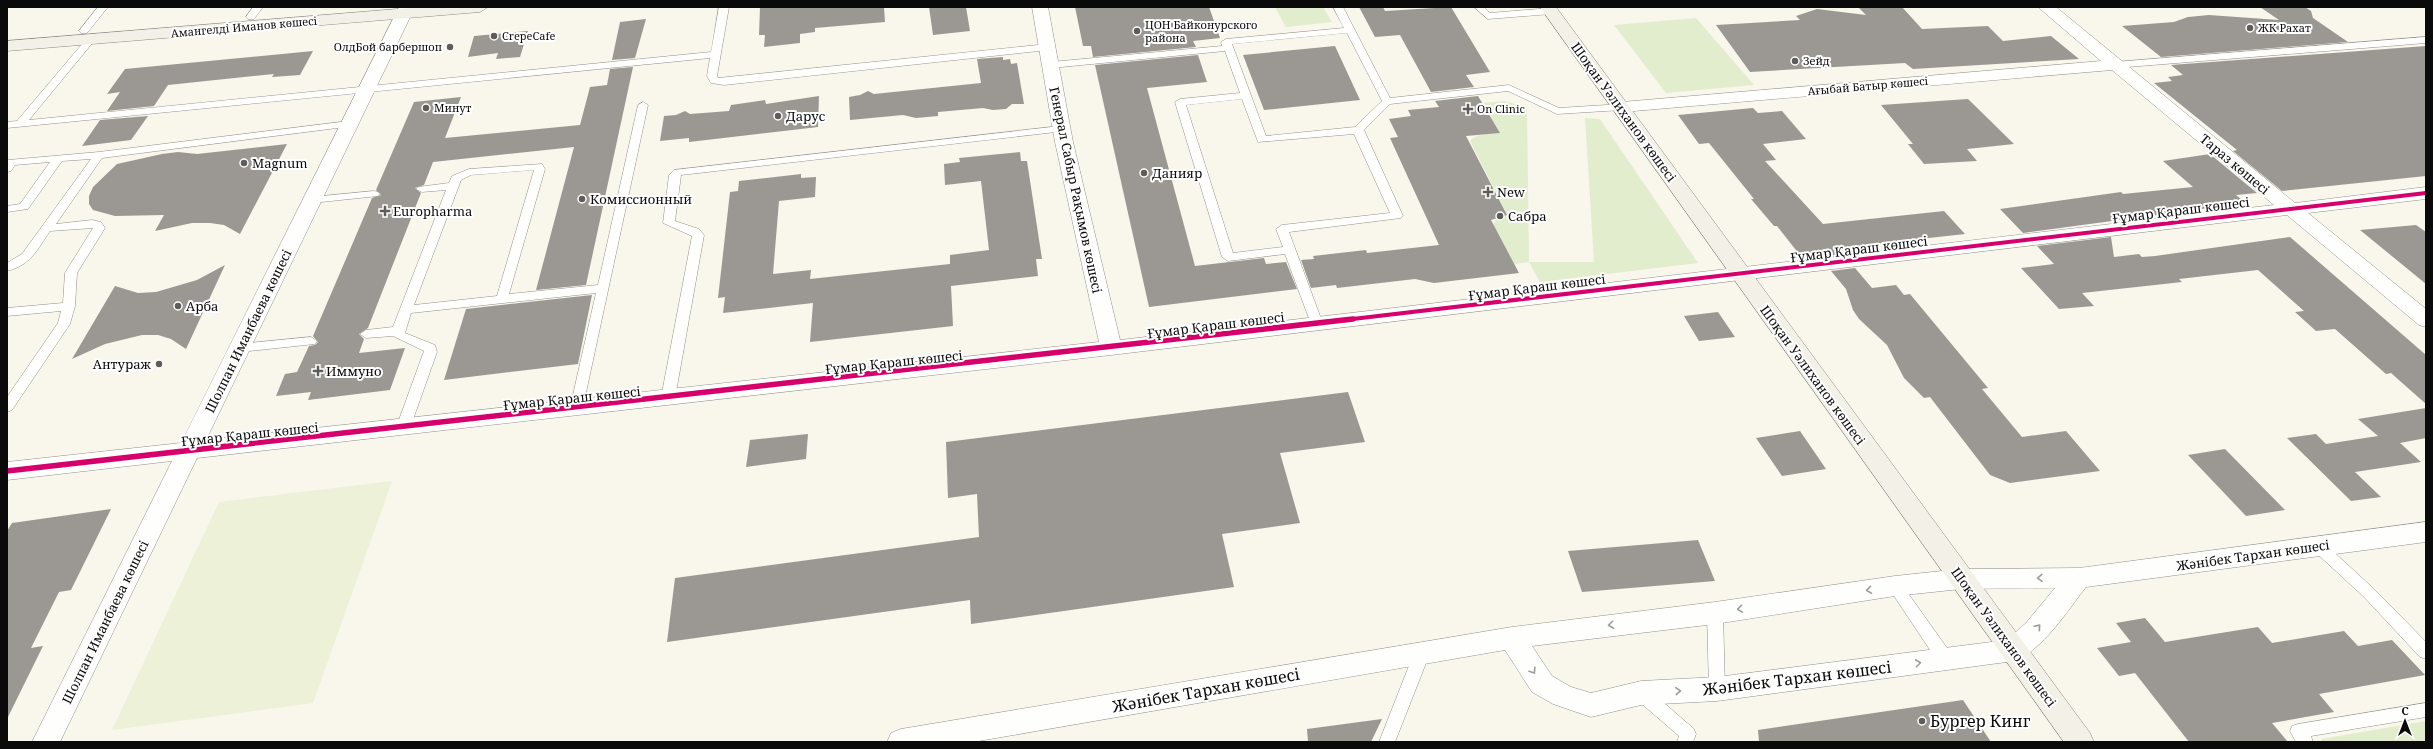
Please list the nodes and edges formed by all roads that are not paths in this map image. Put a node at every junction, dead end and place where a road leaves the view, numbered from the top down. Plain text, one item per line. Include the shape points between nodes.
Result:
1 (103, 7) edge
2 (376, 7) edge
3 (480, 7) edge
4 (724, 7) edge
5 (1040, 7) edge
6 (1338, 7) edge
7 (1479, 7) edge
8 (2046, 7) edge
9 (1549, 9) edge
10 (405, 10) edge
11 (254, 12) edge
12 (1350, 30) junction
13 (87, 35) junction
14 (7, 37) edge
15 (2426, 40) edge
16 (7, 46) edge
17 (1048, 47) junction
18 (1228, 48) junction
19 (716, 54) junction
20 (1051, 65) junction
21 (2115, 65) junction
22 (366, 90) junction
23 (1246, 96) junction
24 (1387, 101) junction
25 (643, 105) dead end
26 (1622, 107) junction
27 (21, 123) junction
28 (7, 124) edge
29 (349, 124) junction
30 (1061, 129) junction
31 (1358, 130) junction
32 (99, 155) junction
33 (58, 159) junction
34 (7, 169) edge
35 (453, 186) junction
36 (422, 189) dead end
37 (2426, 193) edge
38 (374, 194) dead end
39 (312, 200) junction
40 (7, 209) edge
41 (2288, 209) junction
42 (46, 228) junction
43 (1290, 250) junction
44 (7, 267) edge
45 (1740, 274) junction
46 (604, 288) junction
47 (502, 299) junction
48 (69, 306) junction
49 (405, 310) junction
50 (7, 312) edge
51 (2426, 320) edge
52 (1317, 324) junction
53 (398, 331) junction
54 (366, 334) dead end
55 (311, 340) dead end
56 (240, 348) junction
57 (1111, 348) junction
58 (668, 398) junction
59 (7, 407) edge
60 (576, 408) junction
61 (403, 428) junction
62 (189, 452) junction
63 (7, 471) edge
64 (2426, 532) edge
65 (2318, 546) junction
66 (2079, 578) junction
67 (1961, 579) junction
68 (1895, 586) junction
69 (1715, 613) junction
70 (1512, 638) junction
71 (2014, 650) junction
72 (2426, 652) edge
73 (1422, 654) junction
74 (1946, 660) junction
75 (1717, 689) junction
76 (1641, 693) junction
77 (2426, 710) edge
78 (1689, 739) edge
79 (46, 742) edge
80 (901, 742) edge
81 (1387, 742) edge
82 (2080, 742) edge
83 (2304, 742) edge

1 - 13 lane
2 - 11 main road, Амангелді Иманов көшесі
3 - 10 main road, Амангелді Иманов көшесі
4 - 19 lane
5 - 17 street, Генерал Сабыр Рақымов көшесі
6 - 12 lane
7 - 9 lane via 1488,16
8 - 21 street, Тараз көшесі
9 - 26 main road, Шоқан Уәлиханов көшесі
10 - 13 main road, Амангелді Иманов көшесі
10 - 22 street, Шолпан Иманбаева көшесі
11 - 13 main road, Амангелді Иманов көшесі
12 - 18 lane via 1226,42
12 - 24 lane
13 - 14 main road, Амангелді Иманов көшесі
13 - 16 main road, Амангелді Иманов көшесі
13 - 27 lane
15 - 21 lane
17 - 19 lane via 724,82 715,81 712,76
17 - 20 street, Генерал Сабыр Рақымов көшесі
18 - 20 lane
18 - 23 lane
19 - 22 lane
20 - 30 street, Генерал Сабыр Рақымов көшесі
21 - 26 street, Ағыбай Батыр көшесі
21 - 41 street, Тараз көшесі
22 - 27 lane
22 - 29 street, Шолпан Иманбаева көшесі
23 - 31 lane via 1262,140
23 - 43 lane via 1180,102 1228,257
24 - 26 lane via 1509,88 1557,111
24 - 31 lane
25 - 46 lane
26 - 45 main road, Шоқан Уәлиханов көшесі
27 - 28 lane
29 - 32 lane
29 - 39 street, Шолпан Иманбаева көшесі
30 - 57 street, Генерал Сабыр Рақымов көшесі
30 - 58 lane via 678,172 669,223 698,235
31 - 43 lane via 1397,216 1282,229
32 - 33 lane
32 - 42 lane
33 - 34 lane via 12,162
33 - 40 lane via 24,207
35 - 36 lane
35 - 47 lane via 456,178 469,172 532,165 540,169
35 - 49 lane
37 - 41 street, Ғұмар Қараш көшесі
38 - 39 lane
39 - 56 street, Шолпан Иманбаева көшесі
41 - 45 street, Ғұмар Қараш көшесі
41 - 51 street, Тараз көшесі
42 - 44 lane via 26,257 17,264
42 - 48 lane via 92,224 99,228 72,273
43 - 52 lane
45 - 52 street, Ғұмар Қараш көшесі
45 - 67 main road, Шоқан Уәлиханов көшесі
46 - 47 lane
46 - 60 lane
47 - 49 lane
48 - 50 lane
48 - 59 lane via 64,324
49 - 53 lane
52 - 57 street, Ғұмар Қараш көшесі
53 - 54 lane
53 - 61 lane via 402,337 430,348 431,352
55 - 56 lane
56 - 62 street, Шолпан Иманбаева көшесі
57 - 58 street, Ғұмар Қараш көшесі
58 - 60 street, Ғұмар Қараш көшесі
60 - 61 street, Ғұмар Қараш көшесі
61 - 62 street, Ғұмар Қараш көшесі
62 - 63 street, Ғұмар Қараш көшесі
62 - 79 street, Шолпан Иманбаева көшесі
64 - 65 street, Жәнібек Тархан көшесі
65 - 66 street, Жәнібек Тархан көшесі
65 - 72 lane via 2369,593
66 -> 67 street, Жәнібек Тархан көшесі
71 -> 66 street via 2035,631
67 - 68 street, Жәнібек Тархан көшесі
67 - 71 main road, Шоқан Уәлиханов көшесі
68 -> 69 street, Жәнібек Тархан көшесі
68 - 74 lane
69 -> 70 street, Жәнібек Тархан көшесі
69 - 75 lane
70 - 73 street, Жәнібек Тархан көшесі
70 -> 76 street, Жәнібек Тархан көшесі via 1542,684 1563,696 1591,705
71 - 74 street, Жәнібек Тархан көшесі
71 - 82 main road, Шоқан Уәлиханов көшесі
73 - 80 street, Жәнібек Тархан көшесі
73 - 81 lane
75 -> 74 street, Жәнібек Тархан көшесі
76 -> 75 street, Жәнібек Тархан көшесі
76 - 78 lane
77 - 83 lane via 2298,731

